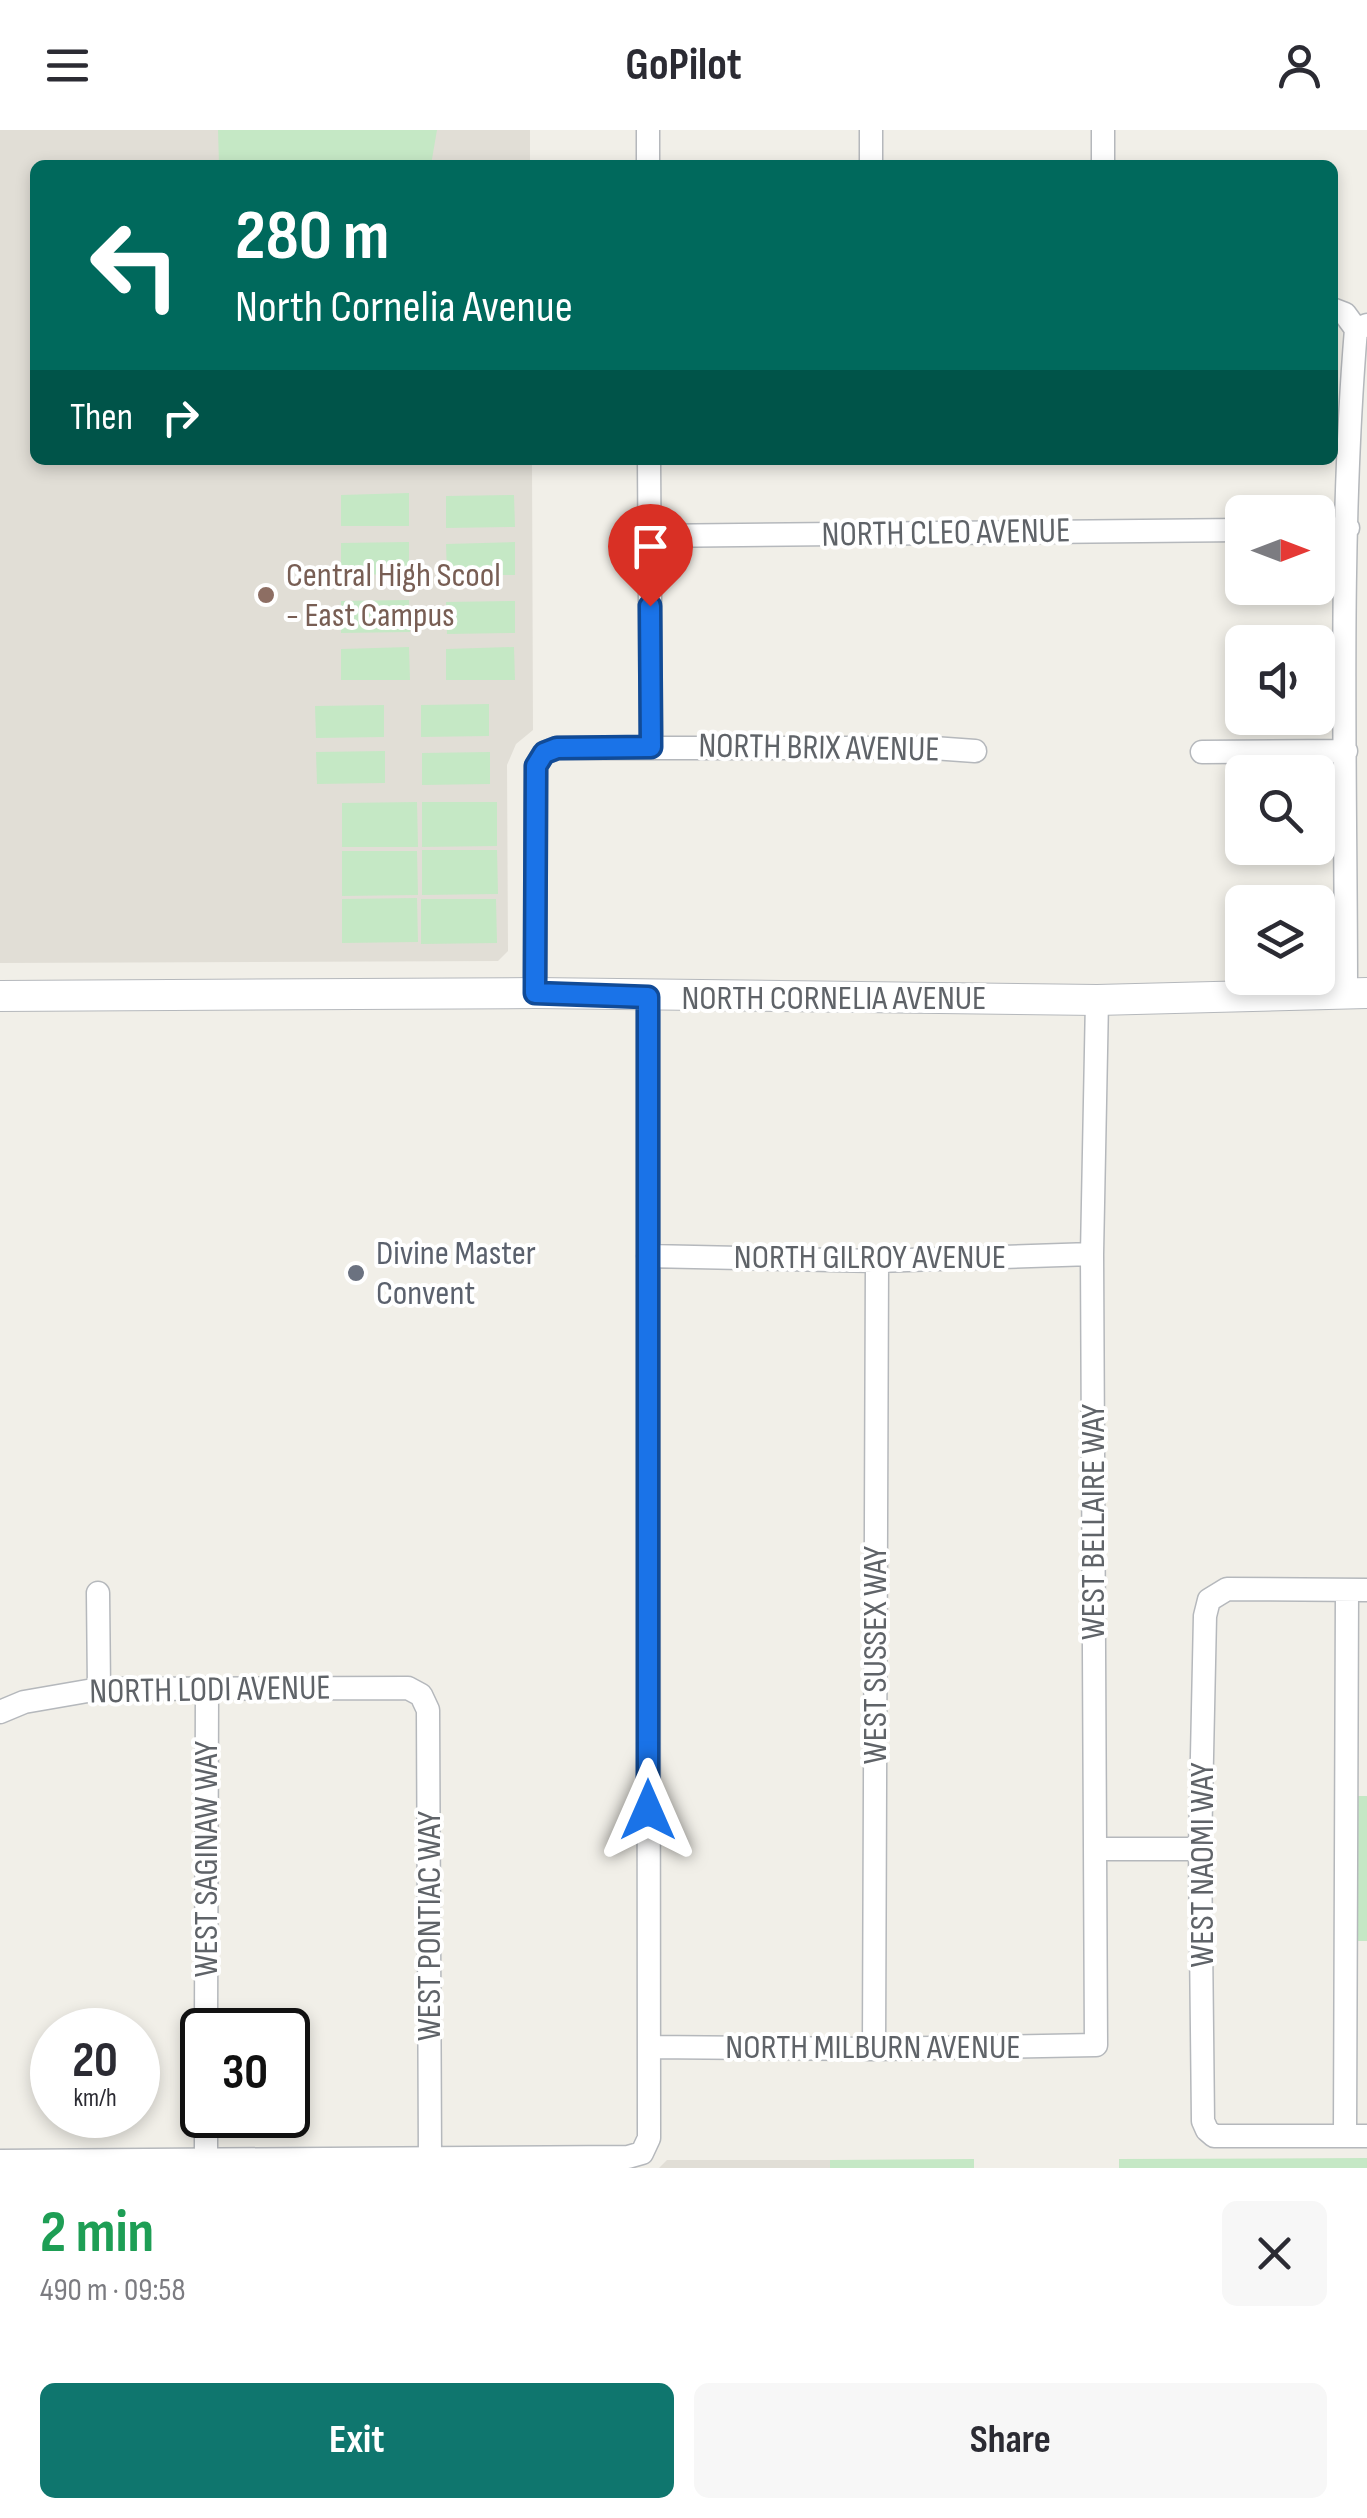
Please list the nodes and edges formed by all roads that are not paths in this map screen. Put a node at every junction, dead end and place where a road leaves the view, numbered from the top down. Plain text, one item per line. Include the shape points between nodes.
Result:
1 (648, 130) edge
2 (870, 130) edge
3 (1103, 130) edge
4 (648, 160) edge
5 (870, 160) edge
6 (1103, 160) edge
7 (1338, 311) edge
8 (1362, 327) edge
9 (649, 465) edge
10 (1335, 528) edge
11 (1348, 528) junction
12 (1225, 530) edge
13 (649, 536) junction
14 (651, 747) junction
15 (975, 751) dead end
16 (1346, 751) junction
17 (1202, 752) dead end
18 (535, 993) junction
19 (1357, 994) edge
20 (0, 996) edge
21 (648, 997) junction
22 (1097, 1000) junction
23 (1092, 1254) junction
24 (648, 1256) junction
25 (877, 1261) junction
26 (1357, 1590) edge
27 (98, 1593) dead end
28 (206, 1688) junction
29 (99, 1689) junction
30 (421, 1694) joint
31 (0, 1712) edge
32 (1200, 1848) junction
33 (1095, 1849) junction
34 (206, 2008) edge
35 (1096, 2045) joint
36 (649, 2047) junction
37 (874, 2049) junction
38 (1356, 2136) edge
39 (206, 2138) edge
40 (206, 2158) junction
41 (430, 2158) junction
42 (0, 2161) edge

1 - 4 street
2 - 5 street
3 - 6 street
7 - 8 street
8 - 11 street
9 - 13 street
10 - 11 street
11 - 16 street
12 - 13 street, NORTH CLEO AVENUE
13 - 14 street
14 - 15 street, NORTH BRIX AVENUE
14 - 18 street, NORTH BRIX AVENUE via 557,748 536,766
16 - 17 street
16 - 19 street
18 - 20 street, NORTH CORNELIA AVENUE
18 - 21 street, NORTH CORNELIA AVENUE
19 - 22 street, NORTH CORNELIA AVENUE
21 - 22 street, NORTH CORNELIA AVENUE
21 - 24 street
22 - 23 street, WEST BELLAIRE WAY
23 - 25 street, NORTH GILROY AVENUE
23 - 33 street, WEST BELLAIRE WAY
24 - 25 street, NORTH GILROY AVENUE
24 - 36 street
25 - 37 street, WEST SUSSEX WAY
26 - 32 street, WEST NAOMI WAY via 1227,1589 1208,1600
26 - 38 street
27 - 29 street
28 - 29 street, NORTH LODI AVENUE
28 - 30 street, NORTH LODI AVENUE via 408,1688
28 - 34 street, WEST SAGINAW WAY
29 - 31 street, NORTH LODI AVENUE
30 - 41 street, WEST PONTIAC WAY via 428,1710
32 - 33 street
32 - 38 street, WEST NAOMI WAY via 1207,2130 1214,2136
33 - 35 street, WEST BELLAIRE WAY
35 - 37 street, NORTH MILBURN AVENUE
36 - 37 street, NORTH MILBURN AVENUE
36 - 41 street via 649,2138 642,2153
39 - 40 street
40 - 41 street
40 - 42 street

